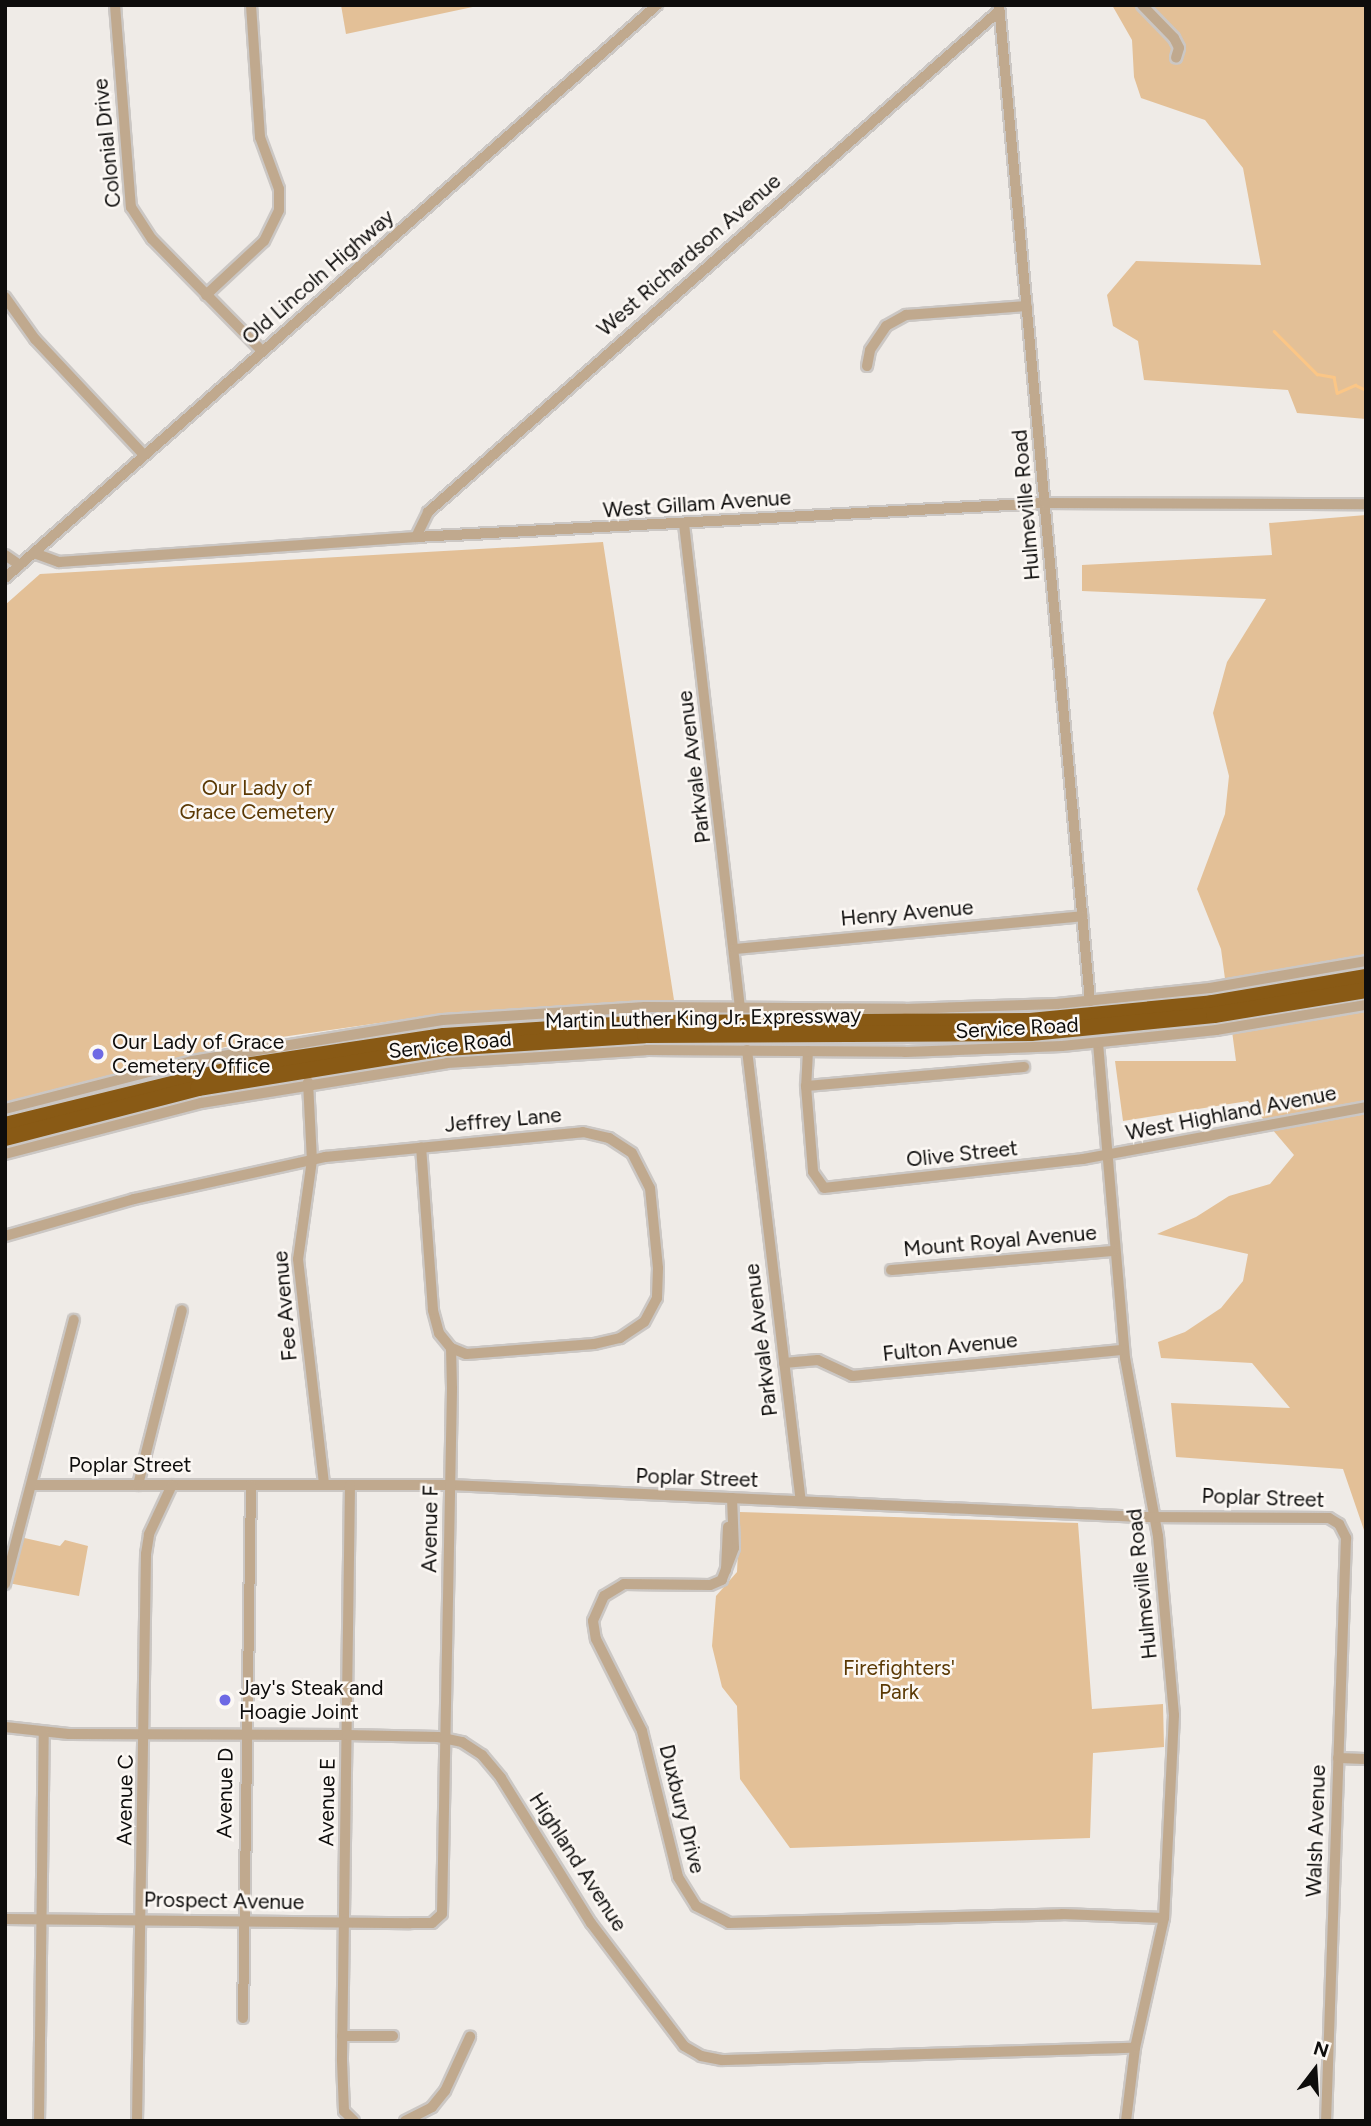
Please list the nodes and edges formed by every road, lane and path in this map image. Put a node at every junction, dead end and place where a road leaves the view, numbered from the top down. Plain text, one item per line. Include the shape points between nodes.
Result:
1 (115, 5) edge
2 (251, 5) edge
3 (657, 5) edge
4 (1142, 5) edge
5 (999, 8) edge
6 (1176, 58) dead end
7 (206, 295) junction
8 (5, 297) edge
9 (1027, 306) junction
10 (262, 351) junction
11 (867, 366) dead end
12 (144, 455) junction
13 (1045, 503) junction
14 (1366, 504) edge
15 (684, 524) junction
16 (416, 537) junction
17 (34, 553) junction
18 (5, 555) edge
19 (20, 565) junction
20 (5, 578) edge
21 (1083, 916) junction
22 (735, 949) junction
23 (1366, 961) edge
24 (1366, 977) edge
25 (1366, 989) edge
26 (1090, 1001) junction
27 (1366, 1005) edge
28 (740, 1007) junction
29 (1098, 1043) junction
30 (747, 1049) junction
31 (808, 1051) junction
32 (1024, 1066) dead end
33 (308, 1082) junction
34 (806, 1086) junction
35 (1366, 1107) edge
36 (5, 1109) edge
37 (5, 1125) edge
38 (5, 1138) edge
39 (421, 1147) junction
40 (5, 1154) edge
41 (1104, 1156) junction
42 (312, 1160) junction
43 (5, 1236) edge
44 (1114, 1251) junction
45 (891, 1270) dead end
46 (182, 1310) dead end
47 (74, 1320) dead end
48 (451, 1348) junction
49 (1124, 1350) junction
50 (784, 1363) junction
51 (324, 1484) junction
52 (32, 1485) junction
53 (138, 1485) junction
54 (172, 1485) junction
55 (251, 1485) junction
56 (350, 1485) junction
57 (450, 1485) junction
58 (732, 1498) junction
59 (801, 1501) junction
60 (1155, 1517) junction
61 (1346, 1542) joint
62 (5, 1584) edge
63 (5, 1727) edge
64 (44, 1732) junction
65 (145, 1735) junction
66 (245, 1735) junction
67 (346, 1735) junction
68 (447, 1738) junction
69 (1338, 1758) junction
70 (1366, 1759) edge
71 (441, 1917) joint
72 (5, 1919) edge
73 (42, 1919) junction
74 (143, 1919) junction
75 (1164, 1919) junction
76 (243, 1920) junction
77 (345, 1921) junction
78 (243, 2018) dead end
79 (342, 2036) junction
80 (393, 2036) dead end
81 (470, 2037) dead end
82 (1135, 2048) junction
83 (352, 2120) edge
84 (39, 2121) edge
85 (137, 2121) edge
86 (405, 2121) edge
87 (1126, 2121) edge
88 (1326, 2121) edge

1 - 7 street, Colonial Drive via 131,207 143,229
2 - 7 street via 260,137 279,189 279,210 264,241
3 - 10 street, Old Lincoln Highway
4 - 6 street via 1174,38 1179,48
5 - 9 street, Hulmeville Road
5 - 16 street, West Richardson Avenue via 428,512
7 - 10 street, Colonial Drive
8 - 12 street via 35,339
9 - 11 street via 906,315 886,326 870,350
9 - 13 street, Hulmeville Road
10 - 12 street, Old Lincoln Highway
12 - 17 street, Old Lincoln Highway
13 - 14 street, West Gillam Avenue
13 - 15 street, West Gillam Avenue
13 - 21 street, Hulmeville Road
15 - 16 street, West Gillam Avenue
15 - 22 street, Parkvale Avenue
16 - 17 street, West Gillam Avenue via 59,562
17 - 19 street, Old Lincoln Highway
18 - 19 street
19 - 20 street, Old Lincoln Highway
21 - 22 street, Henry Avenue
21 - 26 street, Hulmeville Road
22 - 28 street, Parkvale Avenue
23 - 26 street, Service Road via 1210,988
24 - 37 highway, Martin Luther King Jr. Expressway via 1212,1003 1031,1021 645,1023 444,1036 245,1066
25 - 38 highway, Martin Luther King Jr. Expressway via 1214,1015 1031,1033 645,1035 446,1048 198,1088
26 - 28 street, Service Road via 947,1009
27 - 29 street, Service Road via 1216,1030
28 - 36 street, Service Road via 544,1012 392,1026 192,1061
29 - 31 street, Service Road via 948,1052
29 - 41 street, Hulmeville Road
30 - 31 street, Service Road
30 - 33 street, Service Road via 534,1055
30 - 50 street, Parkvale Avenue
31 - 34 street
32 - 34 street
33 - 40 street, Service Road via 153,1114
33 - 42 street, Fee Avenue
34 - 41 street, Olive Street via 813,1172 824,1188
35 - 41 street, West Highland Avenue
39 - 42 street, Jeffrey Lane
39 - 48 street, Avenue F via 433,1310 439,1333
39 - 48 street, Jeffrey Lane via 594,1133 632,1153 650,1188 657,1292 651,1311 637,1328 594,1344 466,1354
41 - 44 street, Hulmeville Road
42 - 43 street, Jeffrey Lane via 134,1199
42 - 51 street, Fee Avenue via 298,1259
44 - 45 street, Mount Royal Avenue
44 - 49 street, Hulmeville Road
46 - 53 street
47 - 52 street
48 - 57 street, Avenue F
49 - 50 street, Fulton Avenue via 852,1376 818,1360
49 - 60 street, Hulmeville Road
50 - 59 street, Parkvale Avenue
51 - 55 street, Poplar Street
51 - 56 street, Poplar Street
52 - 53 street, Poplar Street
52 - 62 street
53 - 54 street, Poplar Street
54 - 55 street, Poplar Street
54 - 65 street, Avenue C via 149,1534 146,1554
55 - 66 street, Avenue D
56 - 57 street, Poplar Street
56 - 67 street, Avenue E
57 - 58 street, Poplar Street
57 - 68 street, Avenue F
58 - 59 street, Poplar Street
58 - 75 street, Duxbury Drive via 726,1576 710,1585 624,1584 604,1596 593,1621 596,1639 646,1742 678,1877 687,1897 703,1912 730,1923 1062,1913
59 - 60 street, Poplar Street
60 - 61 street, Poplar Street via 1329,1518 1343,1528
60 - 75 street, Hulmeville Road via 1174,1715
61 - 69 street, Walsh Avenue
63 - 64 street, Highland Avenue
64 - 65 street, Highland Avenue
64 - 73 street
65 - 66 street, Highland Avenue
65 - 74 street, Avenue C
66 - 67 street, Highland Avenue
66 - 76 street, Avenue D
67 - 68 street, Highland Avenue
67 - 77 street, Avenue E
68 - 71 street, Avenue F
68 - 82 street, Highland Avenue via 470,1746 489,1763 591,1923 691,2052 722,2060
69 - 70 street
69 - 88 street, Walsh Avenue
71 - 77 street, Prospect Avenue via 432,1923
72 - 73 street, Prospect Avenue
73 - 74 street, Prospect Avenue
73 - 84 street
74 - 76 street, Prospect Avenue
74 - 85 street, Avenue C
75 - 82 street, Hulmeville Road
76 - 77 street, Prospect Avenue
76 - 78 street, Avenue D
77 - 79 street, Avenue E
79 - 80 street
79 - 83 street, Avenue E via 344,2111
81 - 86 street via 445,2091 432,2107
82 - 87 street, Hulmeville Road

